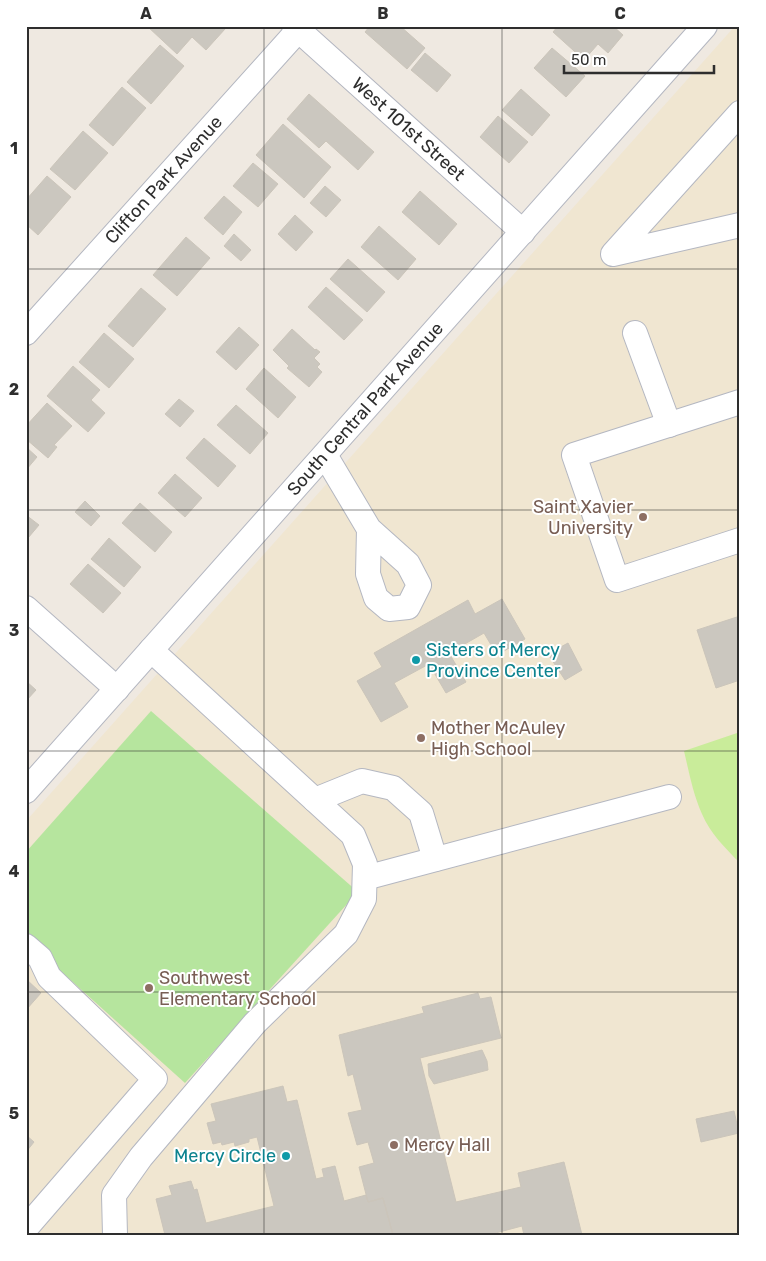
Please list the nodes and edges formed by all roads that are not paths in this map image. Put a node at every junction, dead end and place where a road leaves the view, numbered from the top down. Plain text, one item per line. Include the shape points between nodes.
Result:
1 (705, 26) edge
2 (298, 28) edge
3 (740, 113) edge
4 (740, 225) edge
5 (523, 232) junction
6 (26, 333) edge
7 (628, 335) dead end
8 (740, 402) edge
9 (661, 427) junction
10 (325, 455) junction
11 (369, 529) dead end
12 (740, 540) edge
13 (26, 608) edge
14 (151, 650) junction
15 (117, 689) junction
16 (26, 791) edge
17 (668, 797) dead end
18 (315, 800) junction
19 (435, 859) junction
20 (364, 878) junction
21 (26, 946) edge
22 (26, 1228) edge
23 (115, 1235) edge

1 - 5 street, South Central Park Avenue
2 - 5 street, West 101st Street
2 - 6 street, Clifton Park Avenue
3 - 4 street via 613,254
5 - 10 street, South Central Park Avenue
7 - 9 street
8 - 9 street
9 - 12 street via 574,455 617,580
10 - 11 street
10 - 14 street, South Central Park Avenue
13 - 15 street
14 - 15 street, South Central Park Avenue
14 - 18 street
15 - 16 street, South Central Park Avenue
17 - 19 street
18 - 19 street via 362,781 393,788 421,813
18 - 20 street via 353,835 365,864
19 - 20 street
20 - 23 street via 364,899 346,934 255,1023 140,1157 114,1195
21 - 22 street via 40,958 49,977 155,1078

